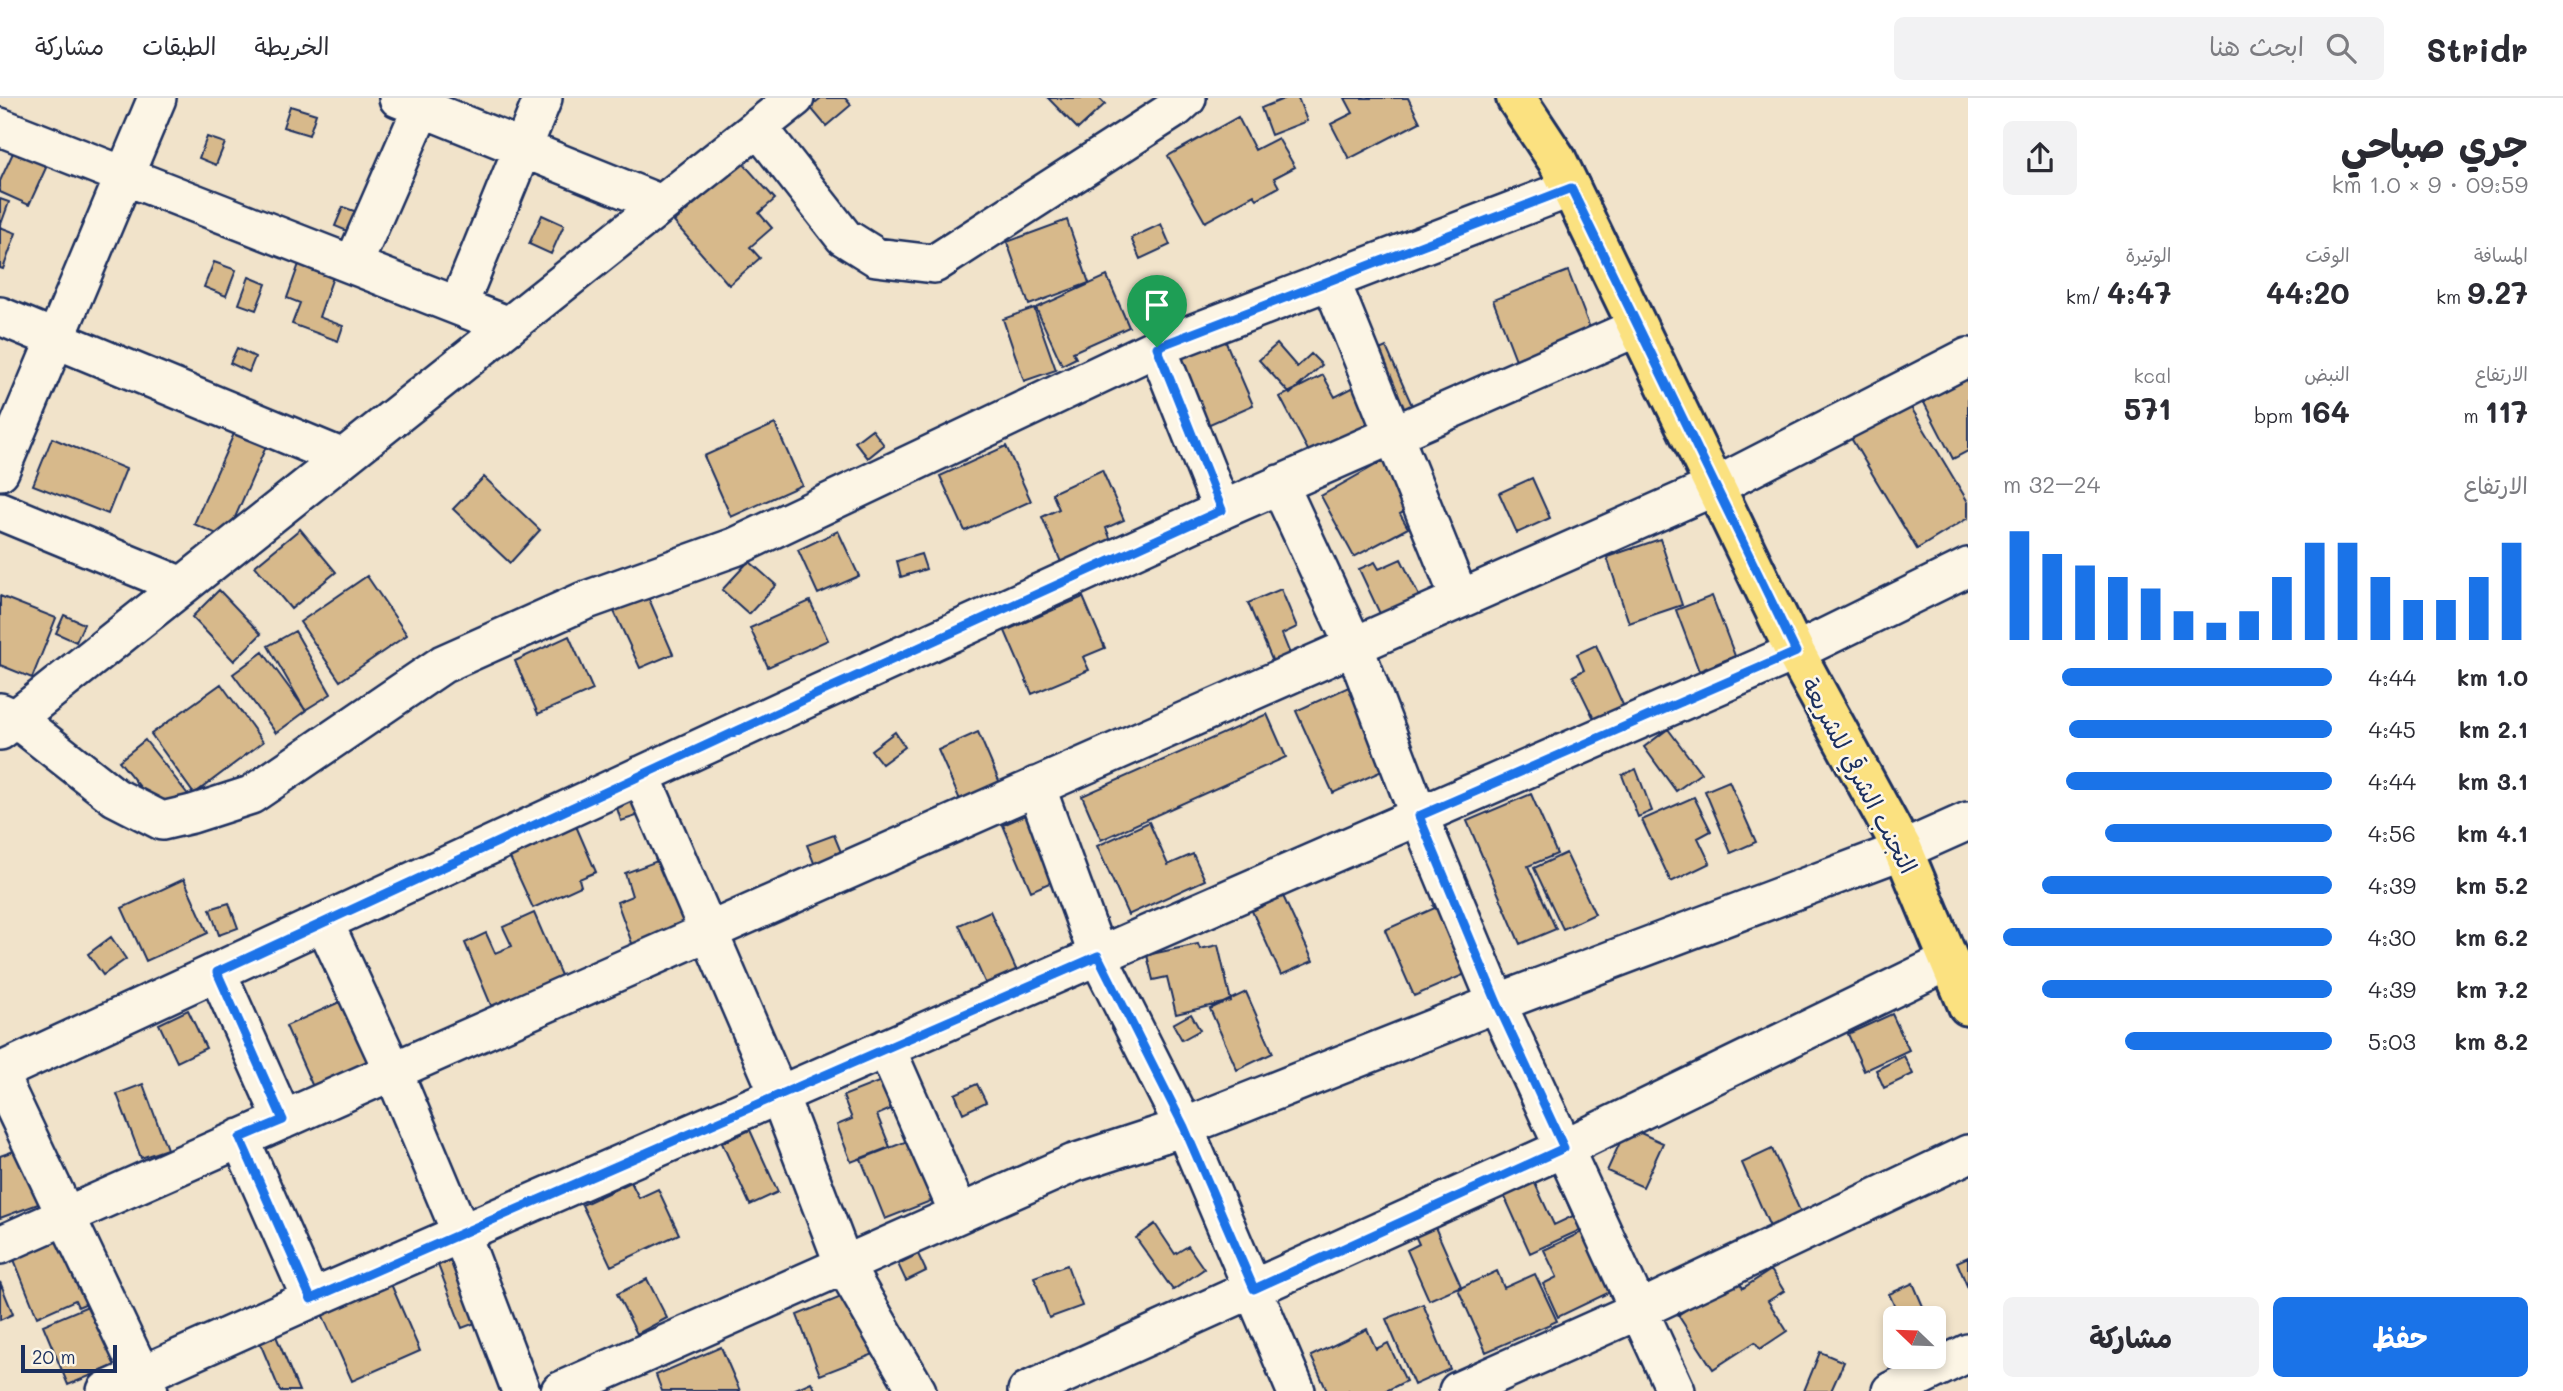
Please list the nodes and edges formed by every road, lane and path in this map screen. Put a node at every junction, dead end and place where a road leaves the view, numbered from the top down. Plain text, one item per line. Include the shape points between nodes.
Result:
1 (157, 98) edge
2 (543, 98) edge
3 (795, 98) edge
4 (1187, 98) edge
5 (1516, 98) edge
6 (416, 101) edge
7 (0, 127) edge
8 (758, 127) junction
9 (522, 148) junction
10 (125, 176) junction
11 (1571, 188) junction
12 (661, 204) junction
13 (353, 265) junction
14 (1331, 281) junction
15 (458, 306) junction
16 (0, 316) edge
17 (509, 326) junction
18 (1639, 327) junction
19 (56, 339) junction
20 (1157, 347) junction
21 (1968, 357) edge
22 (1393, 434) junction
23 (343, 458) junction
24 (0, 471) edge
25 (1279, 484) junction
26 (1716, 486) junction
27 (1222, 510) junction
28 (0, 511) edge
29 (1968, 567) edge
30 (183, 586) junction
31 (1460, 599) junction
32 (1354, 646) junction
33 (1796, 652) junction
34 (5, 721) edge
35 (641, 775) junction
36 (1036, 786) junction
37 (1419, 816) junction
38 (1968, 821) edge
39 (1903, 850) junction
40 (324, 922) junction
41 (708, 932) junction
42 (1098, 956) junction
43 (1949, 961) junction
44 (217, 972) junction
45 (1497, 1003) junction
46 (1968, 1006) edge
47 (886, 1048) junction
48 (393, 1071) junction
49 (0, 1074) edge
50 (779, 1095) junction
51 (283, 1120) junction
52 (1184, 1127) junction
53 (240, 1138) junction
54 (1564, 1148) junction
55 (1968, 1154) edge
56 (959, 1214) junction
57 (66, 1215) junction
58 (461, 1233) junction
59 (0, 1245) edge
60 (844, 1265) junction
61 (1254, 1289) junction
62 (311, 1299) junction
63 (1639, 1310) junction
64 (1968, 1353) edge
65 (146, 1383) edge
66 (106, 1391) edge
67 (521, 1391) edge
68 (561, 1391) edge
69 (916, 1391) edge
70 (1027, 1391) edge
71 (1296, 1391) edge
72 (1458, 1391) edge
73 (1676, 1391) edge
74 (1891, 1391) edge

1 - 10 street
2 - 9 street
3 - 8 street
4 - 8 street via 934,264 876,257 844,237
5 - 11 main road, التجنب الشرقي للشريعة
6 - 9 street
6 - 13 street
7 - 10 street
8 - 12 street
9 - 12 street
9 - 15 street
10 - 13 street
10 - 19 street
11 - 14 street
11 - 18 main road, التجنب الشرقي للشريعة
12 - 17 street
13 - 15 street
14 - 20 street
14 - 22 street
15 - 17 street
16 - 19 street
17 - 23 street
18 - 22 street
18 - 26 main road, التجنب الشرقي للشريعة
19 - 23 street
19 - 24 street
20 - 27 street
20 - 34 street via 735,547 584,601 443,664 251,795 162,821 116,797
21 - 26 street
22 - 25 street
22 - 31 street
23 - 30 street
25 - 27 street
25 - 32 street
26 - 31 street
26 - 33 main road, التجنب الشرقي للشريعة
27 - 35 street
28 - 30 street
29 - 33 street
30 - 34 street
31 - 32 street
32 - 36 street
32 - 37 street
33 - 37 street
33 - 39 main road, التجنب الشرقي للشريعة
35 - 40 street
35 - 41 street
36 - 41 street
36 - 42 street
37 - 42 street
37 - 45 street
38 - 39 street
39 - 43 main road, التجنب الشرقي للشريعة
39 - 45 street
40 - 44 street
40 - 48 street
41 - 48 street
41 - 50 street
42 - 47 street
42 - 52 street
43 - 46 main road, التجنب الشرقي للشريعة
43 - 54 street
44 - 49 street
44 - 51 street
45 - 52 street
45 - 54 street
47 - 50 street
47 - 56 street
48 - 51 street
48 - 58 street
49 - 57 street
50 - 58 street
50 - 60 street
51 - 53 street
52 - 56 street via 1074,1163
52 - 61 street
53 - 57 street
53 - 62 street
54 - 61 street
54 - 63 street
55 - 63 street
56 - 60 street
57 - 59 street
57 - 65 street
58 - 62 street
58 - 67 street
60 - 68 street
60 - 69 street
61 - 70 street
61 - 71 street
62 - 65 street
63 - 72 street
63 - 73 street
64 - 74 street
65 - 66 street

